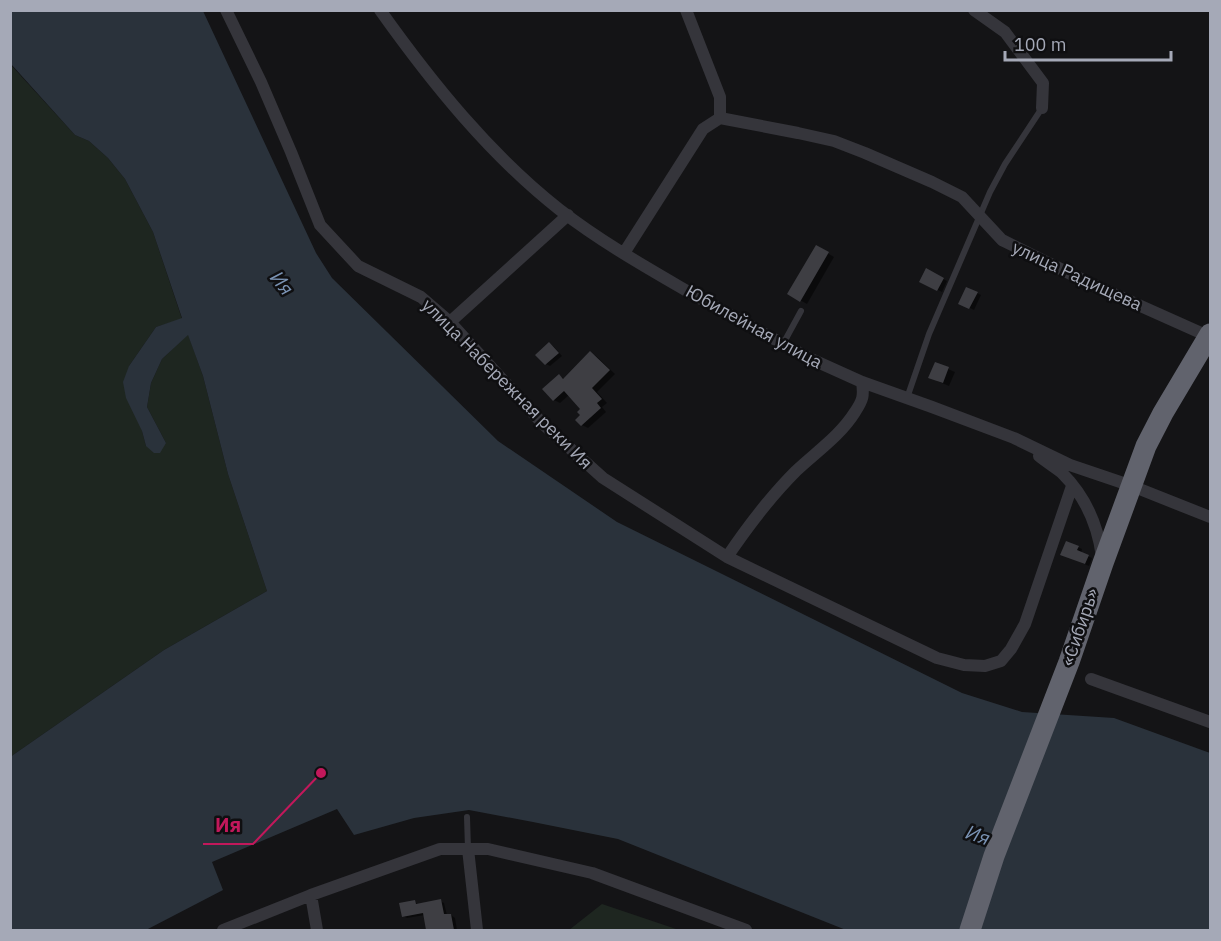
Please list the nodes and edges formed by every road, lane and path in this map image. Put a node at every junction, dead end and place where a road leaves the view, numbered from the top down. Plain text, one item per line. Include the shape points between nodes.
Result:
1 (226, 10) edge
2 (380, 10) edge
3 (686, 10) edge
4 (974, 10) edge
5 (1042, 108) joint
6 (720, 118) junction
7 (568, 215) junction
8 (980, 216) junction
9 (624, 253) junction
10 (801, 311) dead end
11 (450, 322) junction
12 (1210, 335) edge
13 (783, 344) junction
14 (862, 382) junction
15 (907, 398) junction
16 (1014, 438) junction
17 (1072, 486) junction
18 (1132, 486) junction
19 (1210, 517) edge
20 (727, 557) junction
21 (1103, 563) junction
22 (1091, 679) dead end
23 (1210, 722) edge
24 (467, 817) dead end
25 (468, 849) junction
26 (311, 895) junction
27 (223, 930) edge
28 (317, 930) edge
29 (477, 930) edge
30 (746, 930) edge
31 (970, 930) edge

1 - 11 street, улица Набережная реки Ия via 261,82 320,225 358,266 421,297
2 - 7 street, Юбилейная улица via 435,83 489,145
3 - 6 street via 720,97
4 - 5 street via 1005,32 1043,83
5 - 8 lane via 1005,164
6 - 8 street, улица Радищева via 850,146 955,193
6 - 9 street via 703,129
7 - 9 street, Юбилейная улица
7 - 11 street
8 - 12 street, улица Радищева via 996,235 1013,246
8 - 15 lane via 929,334
9 - 13 street, Юбилейная улица
10 - 13 lane
11 - 20 street, улица Набережная реки Ия via 542,423 603,478
12 - 18 highway, «Сибирь» via 1156,426
13 - 14 street, Юбилейная улица
14 - 15 street, Юбилейная улица
14 - 20 street via 863,396 855,413 758,513
15 - 16 street, Юбилейная улица
16 - 17 street
16 - 18 street, Юбилейная улица via 1070,465
17 - 20 street, улица Набережная реки Ия via 1025,624 1001,662 985,666 937,658
17 - 21 street via 1093,518
18 - 19 street, Юбилейная улица
18 - 21 highway, «Сибирь»
21 - 31 highway, «Сибирь»
22 - 23 street
24 - 25 lane
25 - 26 street via 440,849
25 - 29 street
25 - 30 street via 488,849 592,873
26 - 27 street
26 - 28 street

